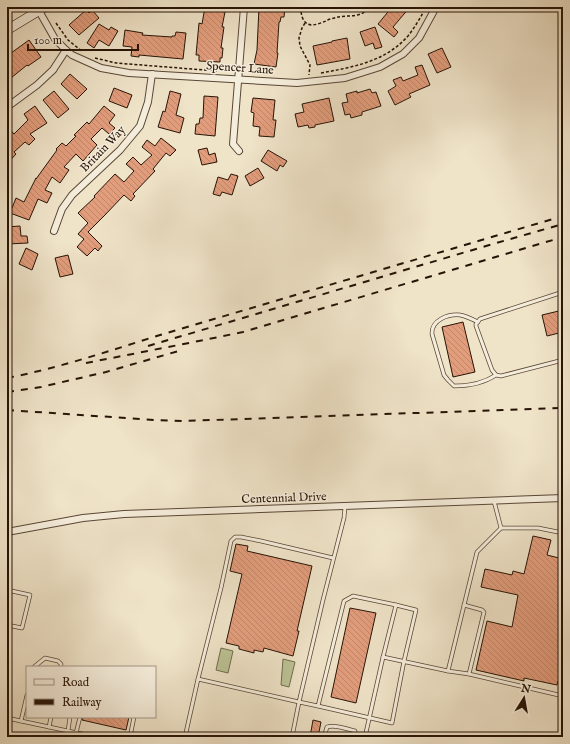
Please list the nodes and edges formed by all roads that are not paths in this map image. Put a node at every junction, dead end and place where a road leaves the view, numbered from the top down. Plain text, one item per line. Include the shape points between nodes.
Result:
1 (244, 7) edge
2 (436, 7) edge
3 (38, 9) edge
4 (7, 30) edge
5 (66, 50) junction
6 (152, 74) junction
7 (238, 79) junction
8 (7, 107) edge
9 (239, 151) dead end
10 (54, 231) dead end
11 (563, 292) edge
12 (478, 322) junction
13 (563, 360) edge
14 (496, 375) junction
15 (563, 498) edge
16 (494, 501) junction
17 (345, 506) junction
18 (501, 528) junction
19 (7, 532) edge
20 (563, 533) edge
21 (334, 558) junction
22 (7, 590) edge
23 (464, 605) junction
24 (396, 606) junction
25 (7, 625) edge
26 (383, 657) junction
27 (404, 661) junction
28 (35, 666) edge
29 (62, 666) edge
30 (448, 671) junction
31 (469, 674) junction
32 (198, 679) junction
33 (563, 696) edge
34 (26, 699) edge
35 (299, 702) junction
36 (318, 706) junction
37 (7, 718) edge
38 (51, 718) edge
39 (70, 718) edge
40 (80, 718) edge
41 (134, 718) edge
42 (369, 718) junction
43 (21, 721) junction
44 (49, 727) junction
45 (68, 731) junction
46 (76, 733) junction
47 (66, 737) edge
48 (96, 737) edge
49 (130, 737) edge
50 (185, 737) edge
51 (292, 737) edge
52 (324, 737) edge
53 (355, 737) edge
54 (364, 737) edge

1 - 7 street
2 - 7 street, Spencer Lane via 419,38 403,54 380,67 345,78 297,83
3 - 4 street
3 - 5 street, Spencer Lane via 55,39
5 - 6 street, Spencer Lane via 101,68
5 - 8 street via 53,70
6 - 7 street, Spencer Lane
6 - 10 street, Britain Way via 148,102 140,126 120,150 72,195 62,209
7 - 9 street via 233,144
11 - 12 lane via 480,319
12 - 14 lane via 476,326
12 - 14 lane via 458,315 442,319 433,326 432,334 444,374 454,386 484,382
13 - 14 lane
15 - 16 street, Centennial Drive
16 - 17 street, Centennial Drive
16 - 18 lane
17 - 19 street, Centennial Drive via 124,514 83,518
17 - 21 lane
18 - 20 lane via 538,528
18 - 23 lane via 477,552
21 - 32 lane via 234,537
21 - 35 lane
22 - 25 lane via 30,595 22,628
23 - 30 lane
23 - 31 lane via 484,612
24 - 26 lane
24 - 27 lane via 416,610
24 - 36 lane via 353,596 344,601
26 - 27 lane
26 - 42 lane
27 - 30 lane
27 - 42 lane via 392,723
28 - 29 lane via 45,658 58,661
30 - 31 lane
31 - 33 lane
32 - 35 lane
32 - 50 lane
34 - 43 lane
35 - 36 lane
35 - 51 lane
36 - 42 lane
37 - 43 lane
38 - 44 lane
39 - 45 lane
40 - 46 lane
41 - 49 lane
42 - 54 lane
43 - 44 lane
44 - 45 lane
45 - 46 lane
45 - 47 lane
46 - 48 lane
52 - 53 lane via 327,727 331,726 355,731

